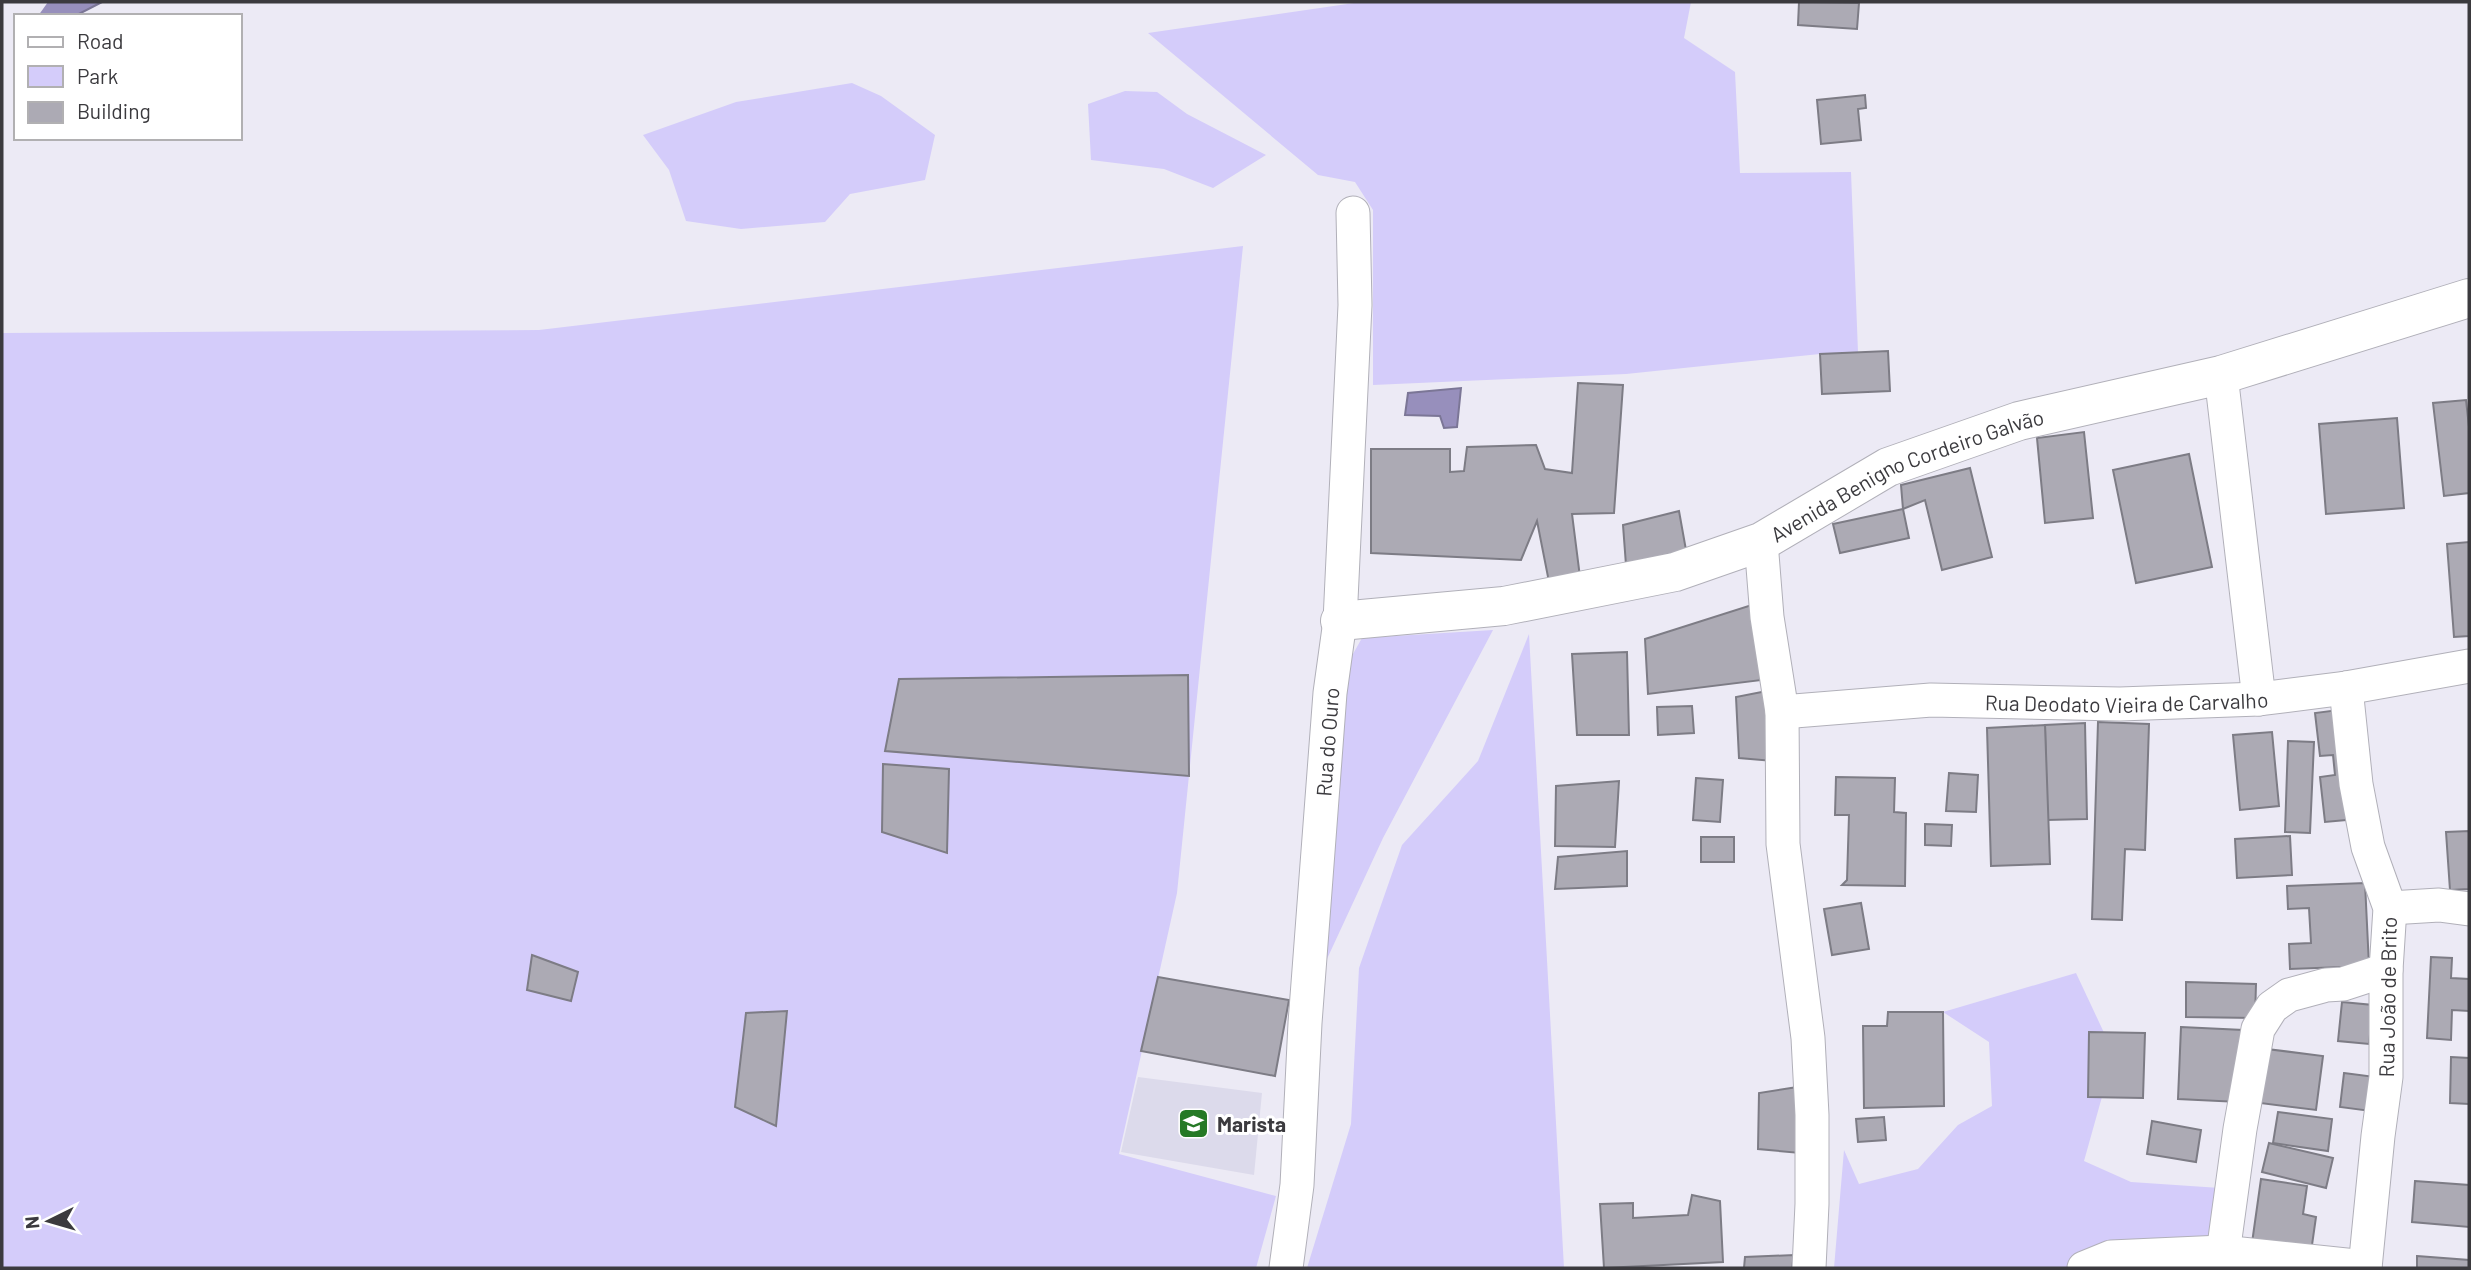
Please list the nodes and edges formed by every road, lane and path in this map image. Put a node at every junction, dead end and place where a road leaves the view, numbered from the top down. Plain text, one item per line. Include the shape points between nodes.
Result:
1 (1353, 213) dead end
2 (2469, 299) edge
3 (2221, 375) junction
4 (1761, 542) junction
5 (1340, 621) junction
6 (2469, 666) edge
7 (2346, 688) junction
8 (2259, 699) junction
9 (1782, 712) junction
10 (2454, 907) edge
11 (2390, 908) junction
12 (2386, 970) junction
13 (2222, 1260) edge
14 (2365, 1267) edge
15 (1286, 1268) edge
16 (1809, 1268) edge
17 (2084, 1268) edge

1 - 5 street, Rua do Ouro via 1355,305
2 - 3 main road, Avenida Benigno Cordeiro Galvão
3 - 4 main road, Avenida Benigno Cordeiro Galvão via 2019,421 1888,467
3 - 8 street
4 - 5 main road, Avenida Benigno Cordeiro Galvão via 1675,572 1504,606
4 - 9 street
5 - 15 street, Rua do Ouro via 1330,693 1297,1185
6 - 7 street, Rua Deodato Vieira de Carvalho
7 - 8 street, Rua Deodato Vieira de Carvalho
7 - 11 street, Rua João de Brito via 2368,847
8 - 9 street, Rua Deodato Vieira de Carvalho via 2120,704 1931,700
9 - 16 street via 1783,845 1808,1038 1812,1115
10 - 11 street
11 - 12 street, Rua João de Brito
12 - 13 street via 2289,995 2272,1007 2258,1029
12 - 14 street, Rua João de Brito via 2386,1077
13 - 14 street
13 - 17 street via 2111,1257

